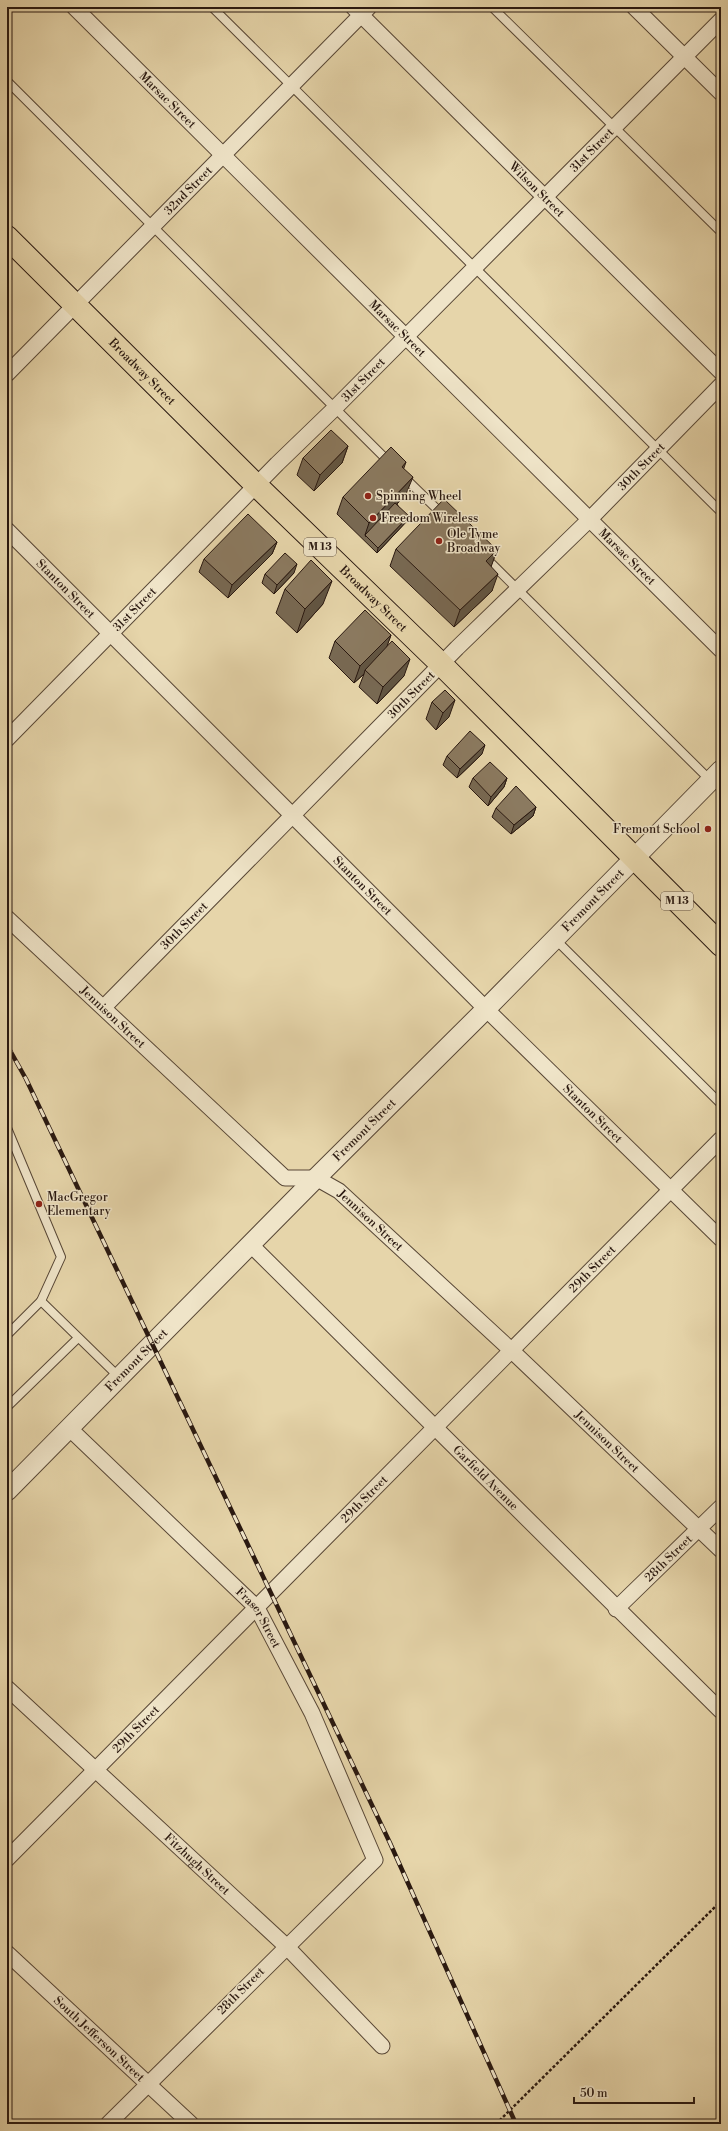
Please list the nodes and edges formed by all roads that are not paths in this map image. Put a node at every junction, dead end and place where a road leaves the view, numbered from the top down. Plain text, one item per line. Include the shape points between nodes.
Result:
1 (74, 7) edge
2 (212, 7) edge
3 (492, 7) edge
4 (634, 7) edge
5 (361, 10) edge
6 (721, 20) edge
7 (684, 56) junction
8 (7, 81) edge
9 (292, 86) junction
10 (721, 93) edge
11 (613, 126) junction
12 (223, 157) junction
13 (545, 197) junction
14 (152, 228) junction
15 (721, 232) edge
16 (7, 237) edge
17 (475, 267) junction
18 (74, 306) junction
19 (405, 337) junction
20 (721, 372) edge
21 (7, 374) edge
22 (721, 385) edge
23 (334, 409) junction
24 (658, 449) junction
25 (256, 485) junction
26 (721, 512) edge
27 (590, 519) junction
28 (449, 521) edge
29 (7, 530) edge
30 (477, 549) edge
31 (518, 589) junction
32 (112, 633) junction
33 (721, 650) edge
34 (441, 664) junction
35 (7, 740) edge
36 (716, 775) edge
37 (294, 815) junction
38 (633, 858) junction
39 (7, 918) edge
40 (554, 939) junction
41 (721, 945) edge
42 (104, 1007) junction
43 (486, 1009) junction
44 (721, 1104) edge
45 (7, 1128) edge
46 (721, 1138) edge
47 (316, 1178) junction
48 (672, 1189) junction
49 (721, 1239) edge
50 (250, 1244) junction
51 (41, 1301) junction
52 (7, 1335) edge
53 (78, 1338) junction
54 (511, 1350) junction
55 (119, 1377) junction
56 (7, 1407) edge
57 (436, 1427) junction
58 (69, 1428) junction
59 (7, 1491) edge
60 (721, 1507) edge
61 (699, 1529) junction
62 (721, 1550) edge
63 (256, 1608) junction
64 (616, 1609) junction
65 (7, 1688) edge
66 (721, 1712) edge
67 (96, 1770) junction
68 (7, 1859) edge
69 (375, 1860) joint
70 (286, 1946) junction
71 (7, 1953) edge
72 (382, 2046) dead end
73 (148, 2084) junction
74 (108, 2124) edge
75 (191, 2124) edge

1 - 12 street, Marsac Street
2 - 9 lane
3 - 11 lane
4 - 7 street
5 - 9 street, 32nd Street
5 - 13 street, Wilson Street
6 - 7 street, 31st Street
7 - 10 street
7 - 11 street, 31st Street
8 - 14 lane
9 - 12 street, 32nd Street
9 - 17 lane
11 - 13 street, 31st Street
11 - 15 lane
12 - 14 street, 32nd Street
12 - 19 street, Marsac Street
13 - 17 street, 31st Street
13 - 20 street, Wilson Street
14 - 18 street, 32nd Street
14 - 23 lane
16 - 18 main road, Broadway Street / M 13
17 - 19 street, 31st Street
17 - 24 lane
18 - 21 street, 32nd Street
18 - 25 main road, Broadway Street / M 13
19 - 23 street, 31st Street
19 - 27 street, Marsac Street
22 - 24 street, 30th Street
23 - 25 street, 31st Street
23 - 28 lane
24 - 26 lane
24 - 27 street, 30th Street
25 - 32 street, 31st Street
25 - 34 main road, Broadway Street / M 13
27 - 31 street, 30th Street
27 - 33 street, Marsac Street
29 - 32 street, Stanton Street
30 - 31 lane
31 - 34 street, 30th Street
31 - 36 lane
32 - 35 street, 31st Street
32 - 37 street, Stanton Street
34 - 37 street, 30th Street
34 - 38 main road, Broadway Street / M 13
36 - 38 street, Fremont Street
37 - 42 street, 30th Street
37 - 43 street, Stanton Street
38 - 40 street, Fremont Street
38 - 41 main road, Broadway Street / M 13
39 - 42 street, Jennison Street
40 - 43 street, Fremont Street
40 - 44 lane
42 - 47 street, Jennison Street via 285,1178
43 - 47 street, Fremont Street
43 - 48 street, Stanton Street
45 - 51 lane via 61,1257
46 - 48 street, 29th Street
47 - 50 street, Fremont Street
47 - 54 street, Jennison Street via 339,1191
48 - 49 street, Stanton Street
48 - 54 street, 29th Street
50 - 55 street, Fremont Street
50 - 57 street, Garfield Avenue
51 - 52 lane
51 - 53 lane
53 - 55 lane
53 - 56 lane
54 - 57 street, 29th Street
54 - 61 street, Jennison Street
55 - 58 street, Fremont Street
57 - 63 street, 29th Street
57 - 64 street, Garfield Avenue
58 - 59 street, Fremont Street
58 - 63 street, Fraser Street
60 - 61 street, 28th Street
61 - 62 street, Jennison Street
61 - 64 street, 28th Street
63 - 67 street, 29th Street
63 - 69 street, Fraser Street via 312,1713
64 - 66 street, Garfield Avenue
65 - 67 street, Fitzhugh Street
67 - 68 street, 29th Street
67 - 70 street, Fitzhugh Street
69 - 70 street, 28th Street
70 - 72 street, Fitzhugh Street
70 - 73 street, 28th Street
71 - 73 street, South Jefferson Street
73 - 74 street, 28th Street
73 - 75 street, South Jefferson Street

